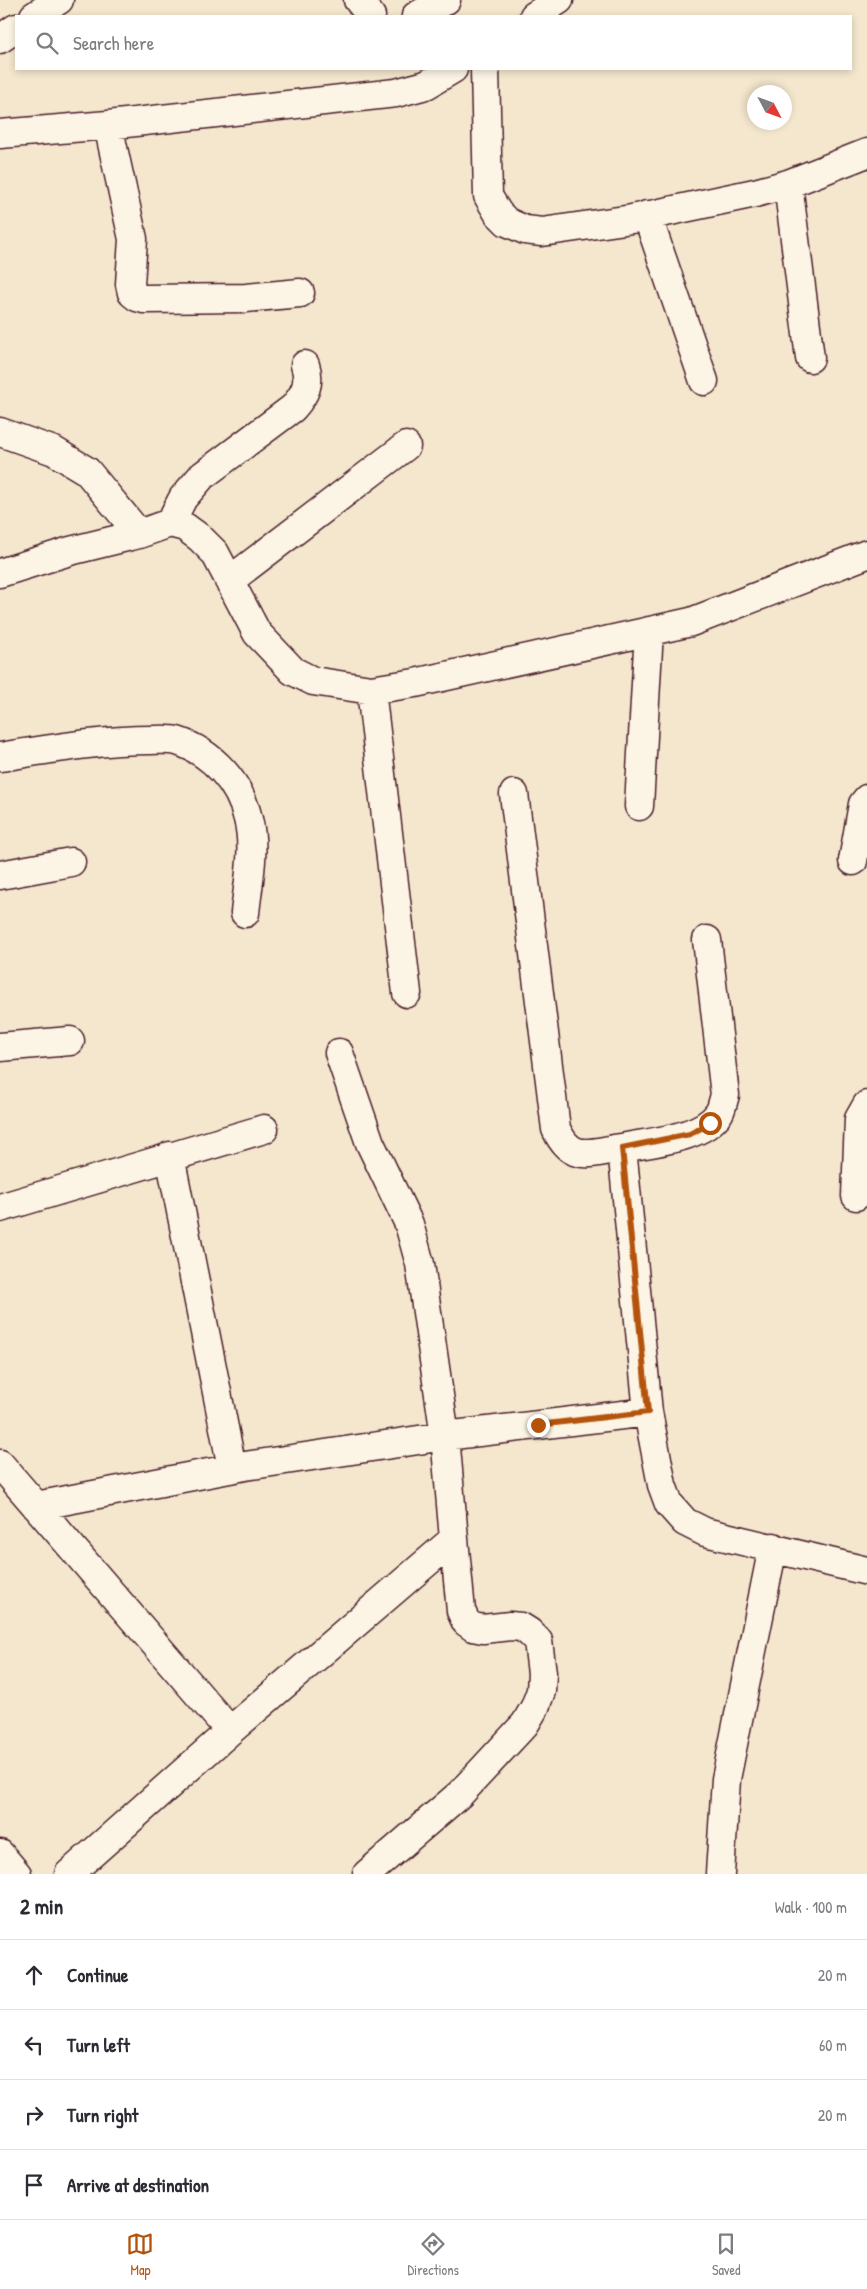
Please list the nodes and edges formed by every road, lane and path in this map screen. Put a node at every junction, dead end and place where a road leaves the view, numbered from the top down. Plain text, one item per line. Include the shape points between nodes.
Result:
1 (358, 0) edge
2 (559, 0) edge
3 (456, 8) edge
4 (369, 15) edge
5 (421, 15) edge
6 (536, 15) edge
7 (15, 27) edge
8 (0, 39) edge
9 (452, 70) edge
10 (485, 70) edge
11 (108, 126) junction
12 (0, 134) edge
13 (867, 152) edge
14 (788, 184) junction
15 (647, 216) junction
16 (300, 294) dead end
17 (810, 358) dead end
18 (305, 365) dead end
19 (704, 381) dead end
20 (0, 432) edge
21 (406, 446) dead end
22 (170, 523) junction
23 (139, 534) junction
24 (867, 554) edge
25 (0, 573) edge
26 (229, 581) junction
27 (649, 631) junction
28 (371, 690) junction
29 (0, 757) edge
30 (514, 794) dead end
31 (867, 799) edge
32 (639, 806) dead end
33 (853, 861) dead end
34 (71, 862) dead end
35 (0, 875) edge
36 (245, 913) dead end
37 (707, 940) dead end
38 (407, 993) dead end
39 (70, 1041) dead end
40 (0, 1047) edge
41 (339, 1053) dead end
42 (867, 1104) edge
43 (264, 1129) dead end
44 (622, 1148) junction
45 (170, 1156) junction
46 (856, 1196) dead end
47 (0, 1208) edge
48 (648, 1412) junction
49 (445, 1436) junction
50 (0, 1464) edge
51 (232, 1468) junction
52 (36, 1506) junction
53 (454, 1539) junction
54 (773, 1547) junction
55 (867, 1571) edge
56 (230, 1731) junction
57 (0, 1854) edge
58 (18, 1874) edge
59 (69, 1874) edge
60 (368, 1874) edge
61 (720, 1874) edge

1 - 4 street
2 - 6 street
3 - 5 street
7 - 8 street
9 - 11 street via 426,84 396,93
10 - 15 street via 488,196 507,222 525,230 542,232
11 - 12 street
11 - 16 street via 133,239 132,293 137,297 199,299
13 - 14 street
14 - 15 street
14 - 17 street
15 - 19 street
18 - 22 street via 309,376 302,398 202,476 183,498
20 - 23 street via 54,452 87,470
21 - 26 street
22 - 23 street
22 - 26 street via 186,528 200,538 215,553
23 - 25 street
24 - 27 street via 691,622
26 - 28 street via 257,633 293,671 313,681
27 - 28 street
27 - 32 street
28 - 38 street
29 - 36 street via 126,740 176,741 201,753 223,770 237,791 248,819 252,847
30 - 44 street via 556,1130 571,1151 581,1154
31 - 33 street via 863,804
34 - 35 street
37 - 44 street via 725,1095 720,1112 710,1123 690,1134
39 - 40 street
41 - 49 street via 370,1143 395,1192 420,1264
42 - 46 street via 859,1119
43 - 45 street
44 - 48 street
45 - 47 street
45 - 51 street
48 - 49 street
48 - 54 street via 662,1485 669,1504 685,1522 705,1532
49 - 51 street
49 - 53 street
50 - 52 street
51 - 52 street
52 - 56 street
53 - 56 street
53 - 60 street via 461,1611 466,1622 484,1629 510,1626 529,1632 538,1641 541,1691 525,1724 460,1794
54 - 55 street
54 - 61 street via 726,1779
56 - 59 street
57 - 58 street

